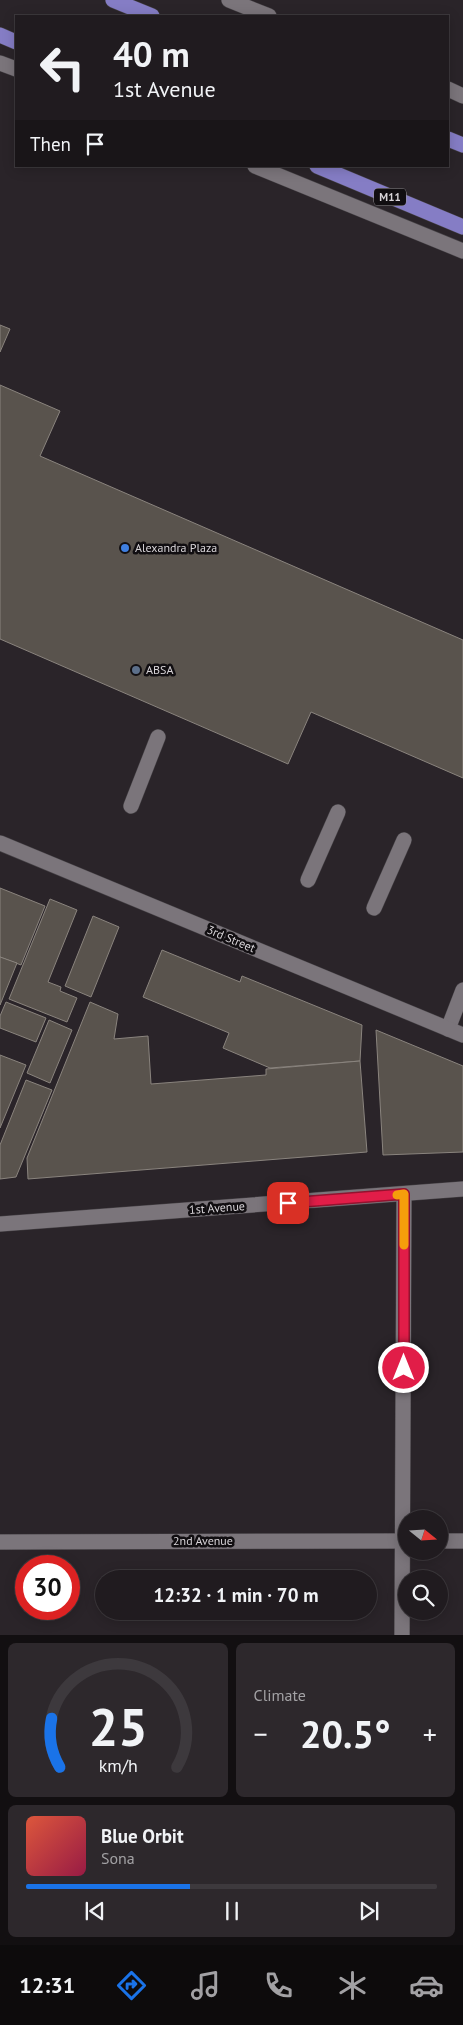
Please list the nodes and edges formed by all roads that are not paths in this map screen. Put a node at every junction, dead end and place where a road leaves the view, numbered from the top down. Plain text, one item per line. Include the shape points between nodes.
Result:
1 (113, 0) edge
2 (229, 0) edge
3 (150, 15) edge
4 (266, 15) edge
5 (0, 35) edge
6 (15, 42) edge
7 (0, 63) edge
8 (15, 69) edge
9 (449, 90) edge
10 (463, 96) edge
11 (449, 139) edge
12 (463, 145) edge
13 (257, 167) edge
14 (319, 167) edge
15 (463, 227) edge
16 (463, 251) edge
17 (158, 737) dead end
18 (131, 806) dead end
19 (338, 812) dead end
20 (404, 840) dead end
21 (0, 843) edge
22 (308, 880) dead end
23 (374, 908) dead end
24 (463, 990) edge
25 (448, 1029) junction
26 (463, 1035) edge
27 (463, 1190) edge
28 (404, 1194) junction
29 (0, 1224) edge
30 (405, 1510) edge
31 (398, 1541) edge
32 (448, 1541) edge
33 (463, 1541) edge
34 (0, 1542) edge
35 (404, 1560) edge
36 (402, 1635) edge

1 - 3 main road
2 - 4 street
5 - 6 main road
7 - 8 street
9 - 10 street
11 - 12 main road
13 - 16 street
14 - 15 main road, M11
17 - 18 street
19 - 22 street
20 - 23 street
21 - 25 street, 3rd Street
24 - 25 street
25 - 26 street, 3rd Street
27 - 28 street, 1st Avenue
28 - 29 street, 1st Avenue
28 - 30 street
31 - 34 street, 2nd Avenue
32 - 33 street
35 - 36 street

